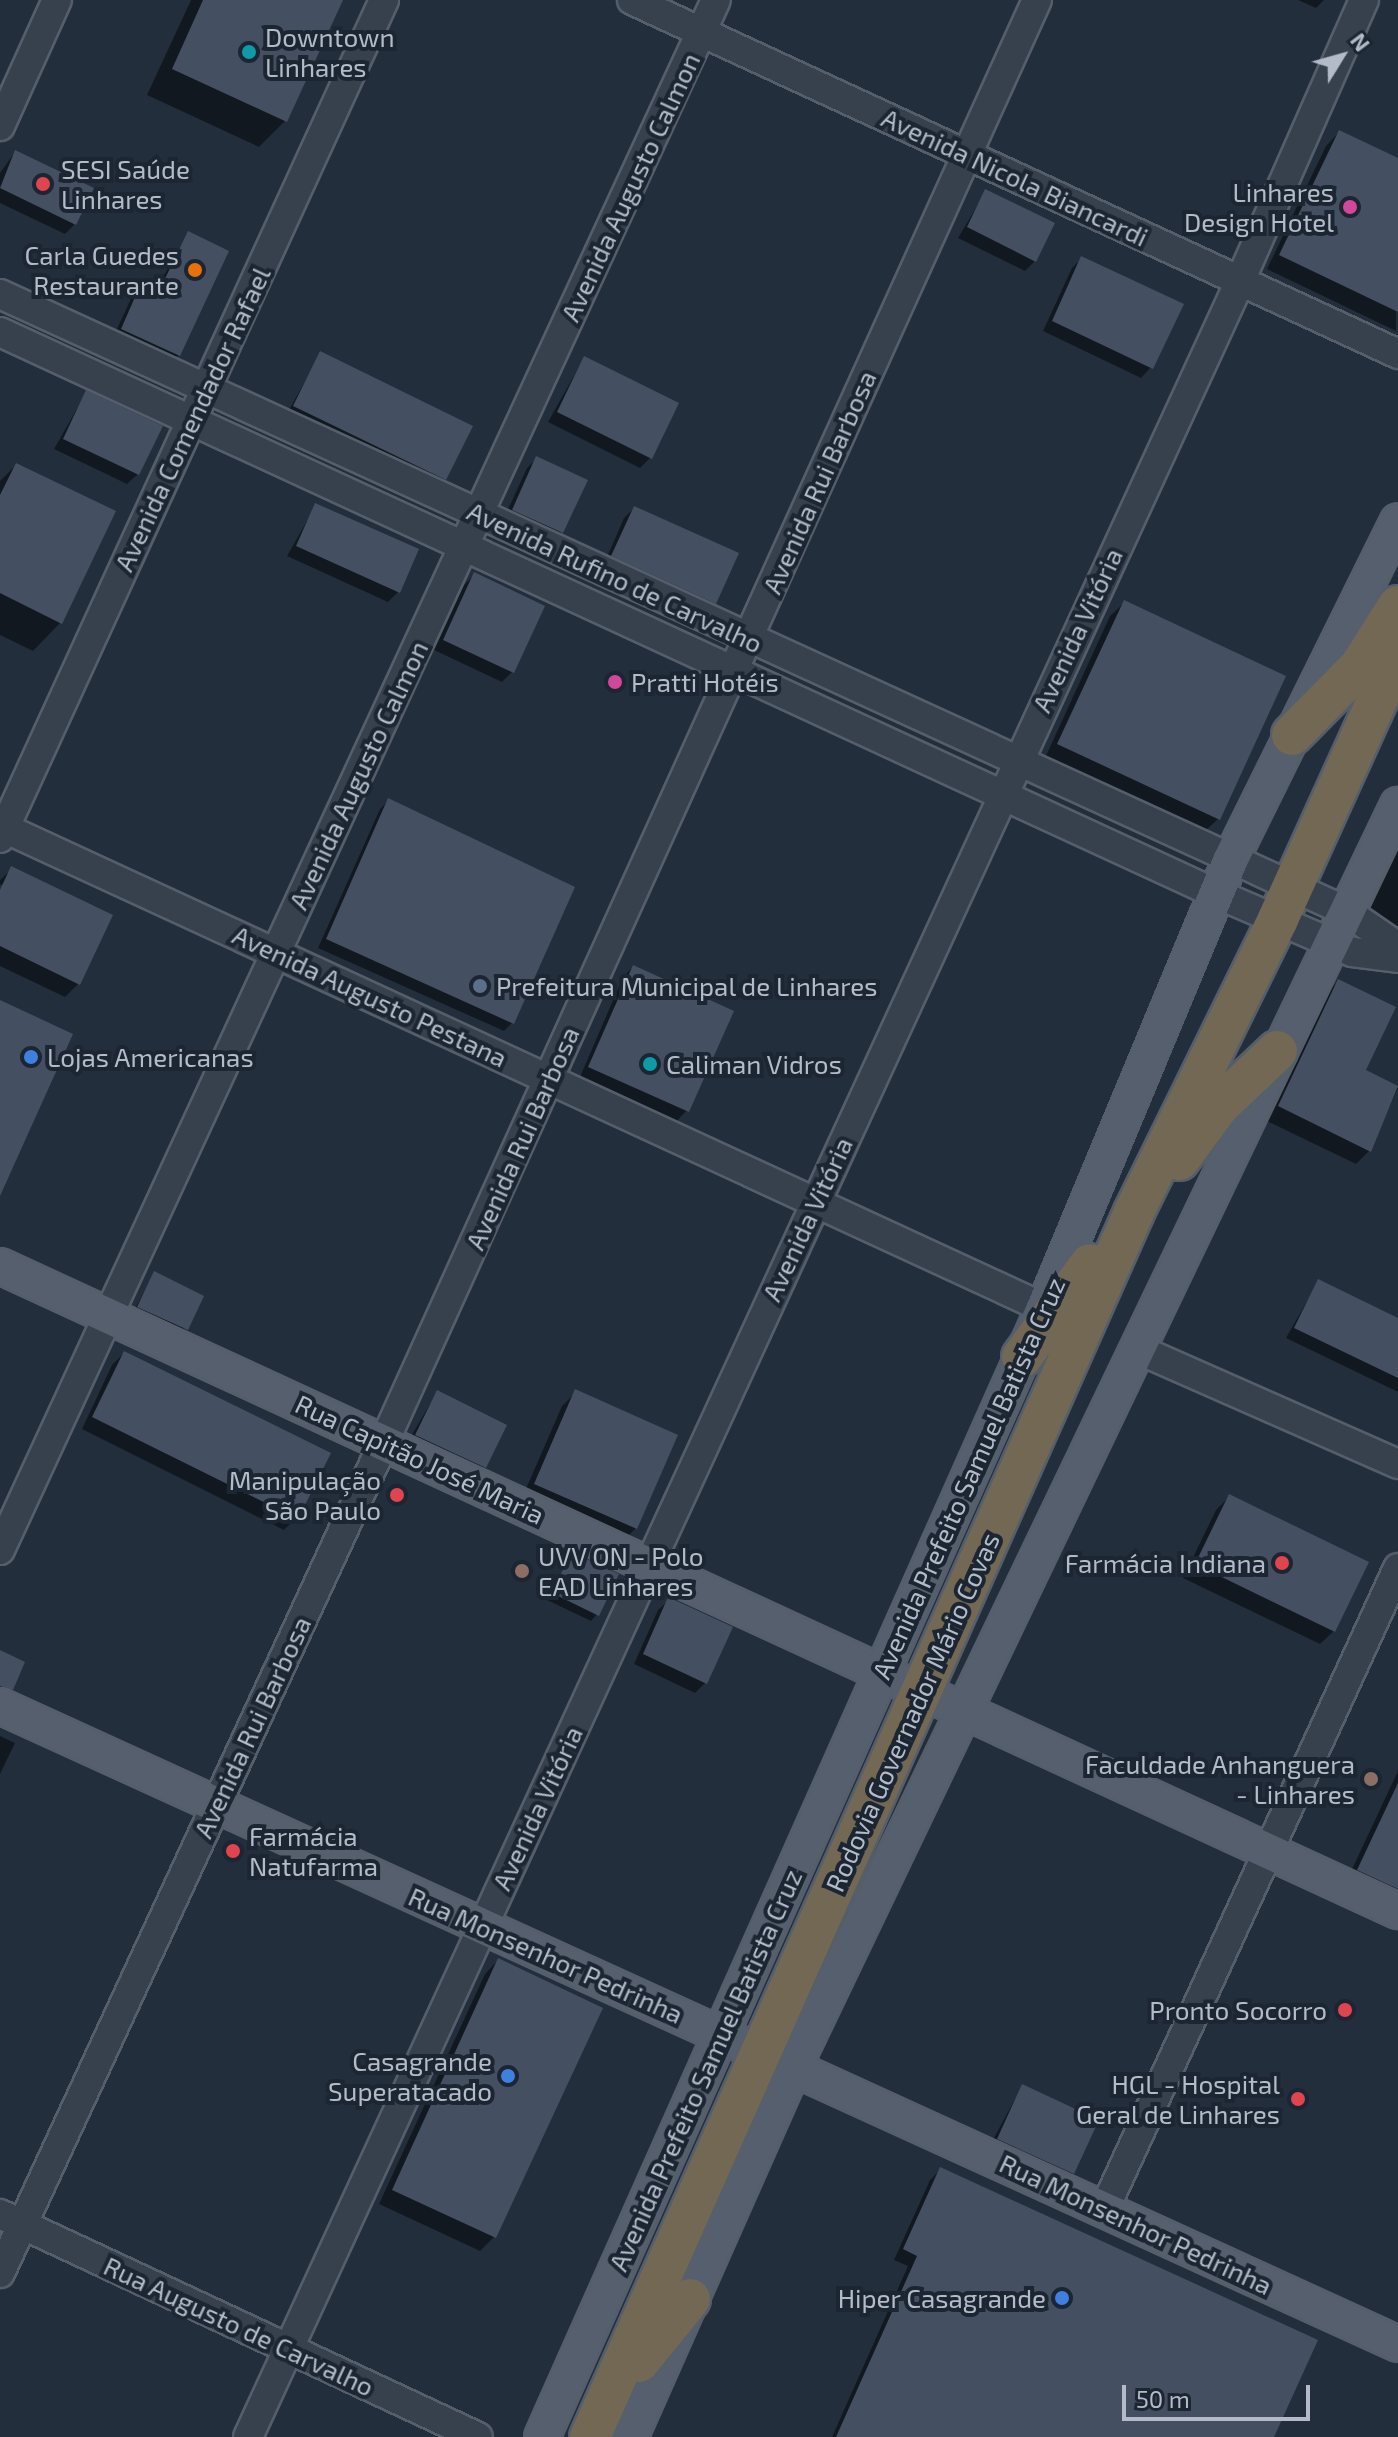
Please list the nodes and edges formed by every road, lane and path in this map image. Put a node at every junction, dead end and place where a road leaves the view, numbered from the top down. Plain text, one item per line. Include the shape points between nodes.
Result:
1 (57, 0) edge
2 (384, 0) edge
3 (632, 0) edge
4 (716, 0) edge
5 (1037, 0) edge
6 (1364, 0) edge
7 (701, 32) junction
8 (0, 126) edge
9 (967, 155) junction
10 (1240, 281) junction
11 (0, 294) edge
12 (0, 332) edge
13 (1398, 354) edge
14 (206, 389) junction
15 (192, 420) junction
16 (478, 514) junction
17 (1398, 521) edge
18 (464, 546) junction
19 (1398, 606) edge
20 (748, 639) junction
21 (1398, 654) edge
22 (733, 671) junction
23 (1292, 735) junction
24 (1016, 762) junction
25 (1001, 794) junction
26 (1398, 805) edge
27 (1, 831) edge
28 (1230, 861) junction
29 (1217, 894) junction
30 (1286, 903) junction
31 (1346, 911) junction
32 (1333, 944) junction
33 (1398, 947) edge
34 (276, 953) junction
35 (1398, 958) edge
36 (1277, 1051) junction
37 (549, 1078) junction
38 (1170, 1136) junction
39 (816, 1201) junction
40 (1134, 1212) junction
41 (0, 1266) edge
42 (1044, 1308) junction
43 (108, 1316) junction
44 (1135, 1348) junction
45 (1022, 1357) junction
46 (384, 1442) junction
47 (1398, 1464) edge
48 (0, 1550) edge
49 (649, 1564) junction
50 (1398, 1568) edge
51 (883, 1670) junction
52 (923, 1689) junction
53 (0, 1706) edge
54 (966, 1709) junction
55 (216, 1804) junction
56 (1268, 1851) junction
57 (1398, 1911) edge
58 (483, 1926) junction
59 (721, 2034) junction
60 (776, 2060) junction
61 (1104, 2210) junction
62 (11, 2220) edge
63 (0, 2273) edge
64 (690, 2299) junction
65 (1398, 2344) edge
66 (289, 2349) junction
67 (598, 2420) edge
68 (248, 2437) edge
69 (478, 2437) edge
70 (542, 2437) edge
71 (630, 2437) edge

1 - 8 street
2 - 14 street, Avenida Comendador Rafael
3 - 7 street, Avenida Nicola Biancardi
4 - 7 street, Avenida Augusto Calmon
5 - 9 street, Avenida Rui Barbosa
6 - 10 street, Avenida Vitória
7 - 9 street, Avenida Nicola Biancardi
7 - 16 street, Avenida Augusto Calmon
9 - 10 street, Avenida Nicola Biancardi
9 - 20 street, Avenida Rui Barbosa
10 - 13 street, Avenida Nicola Biancardi
10 - 24 street, Avenida Vitória
11 - 14 street, Avenida Rufino de Carvalho
12 - 15 street, Avenida Rufino de Carvalho
14 - 15 street, Avenida Comendador Rafael
14 - 16 street, Avenida Rufino de Carvalho
15 - 18 street, Avenida Rufino de Carvalho
15 - 27 street, Avenida Comendador Rafael
16 - 18 street, Avenida Augusto Calmon
16 - 20 street, Avenida Rufino de Carvalho
17 - 23 main road, Avenida Prefeito Samuel Batista Cruz
18 - 22 street, Avenida Rufino de Carvalho
18 - 34 street, Avenida Augusto Calmon
19 - 23 highway via 1360,666
20 - 22 street, Avenida Rui Barbosa
20 - 24 street, Avenida Rufino de Carvalho
21 - 30 highway
22 - 25 street, Avenida Rufino de Carvalho
22 - 37 street, Avenida Rui Barbosa
23 - 28 main road, Avenida Prefeito Samuel Batista Cruz
24 - 25 street, Avenida Vitória
24 - 28 street, Avenida Rufino de Carvalho
25 - 29 street, Avenida Rufino de Carvalho
25 - 39 street, Avenida Vitória
26 - 31 main road
27 - 34 street, Avenida Augusto Pestana
28 - 29 main road, Avenida Prefeito Samuel Batista Cruz
28 - 30 street, Avenida Rufino de Carvalho
29 - 30 street, Avenida Rufino de Carvalho
29 - 42 main road, Avenida Prefeito Samuel Batista Cruz
30 - 31 street
30 - 32 street
30 - 38 highway, Rodovia Governador Mário Covas
31 - 32 main road
31 - 33 street
32 - 35 street
32 - 36 main road
34 - 37 street, Avenida Augusto Pestana
34 - 43 street, Avenida Augusto Calmon
36 - 40 highway via 1219,1106
36 - 44 main road
37 - 39 street, Avenida Augusto Pestana
37 - 46 street, Avenida Rui Barbosa
38 - 40 highway, Rodovia Governador Mário Covas
38 - 45 highway via 1119,1205 1080,1284
39 - 42 street, Avenida Augusto Pestana
39 - 49 street, Avenida Vitória
40 - 52 highway, Rodovia Governador Mário Covas
41 - 43 main road, Rua Capitão José Maria
42 - 45 main road, Avenida Prefeito Samuel Batista Cruz
43 - 46 main road, Rua Capitão José Maria
43 - 48 street, Avenida Augusto Calmon
44 - 47 street
44 - 54 main road
45 - 51 main road, Avenida Prefeito Samuel Batista Cruz
46 - 49 main road, Rua Capitão José Maria
46 - 55 street, Avenida Rui Barbosa
49 - 51 main road, Rua Capitão José Maria
49 - 58 street, Avenida Vitória
50 - 56 street
51 - 52 main road, Rua Capitão José Maria
51 - 59 main road, Avenida Prefeito Samuel Batista Cruz
52 - 54 main road, Rua Capitão José Maria
52 - 60 highway, Rodovia Governador Mário Covas
53 - 55 main road, Rua Monsenhor Pedrinha
54 - 56 main road
54 - 60 main road
55 - 58 main road, Rua Monsenhor Pedrinha
55 - 62 street, Avenida Rui Barbosa
56 - 57 main road
56 - 61 street
58 - 59 main road, Rua Monsenhor Pedrinha
58 - 66 street, Avenida Vitória
59 - 60 main road, Rua Monsenhor Pedrinha
59 - 70 main road, Avenida Prefeito Samuel Batista Cruz
60 - 61 main road, Rua Monsenhor Pedrinha
60 - 64 main road
60 - 67 highway, Rodovia Governador Mário Covas
61 - 65 main road, Rua Monsenhor Pedrinha
62 - 63 street, Avenida Rui Barbosa
62 - 66 street, Rua Augusto de Carvalho
64 - 67 highway
64 - 71 main road
66 - 68 street, Avenida Vitória
66 - 69 street, Rua Augusto de Carvalho

